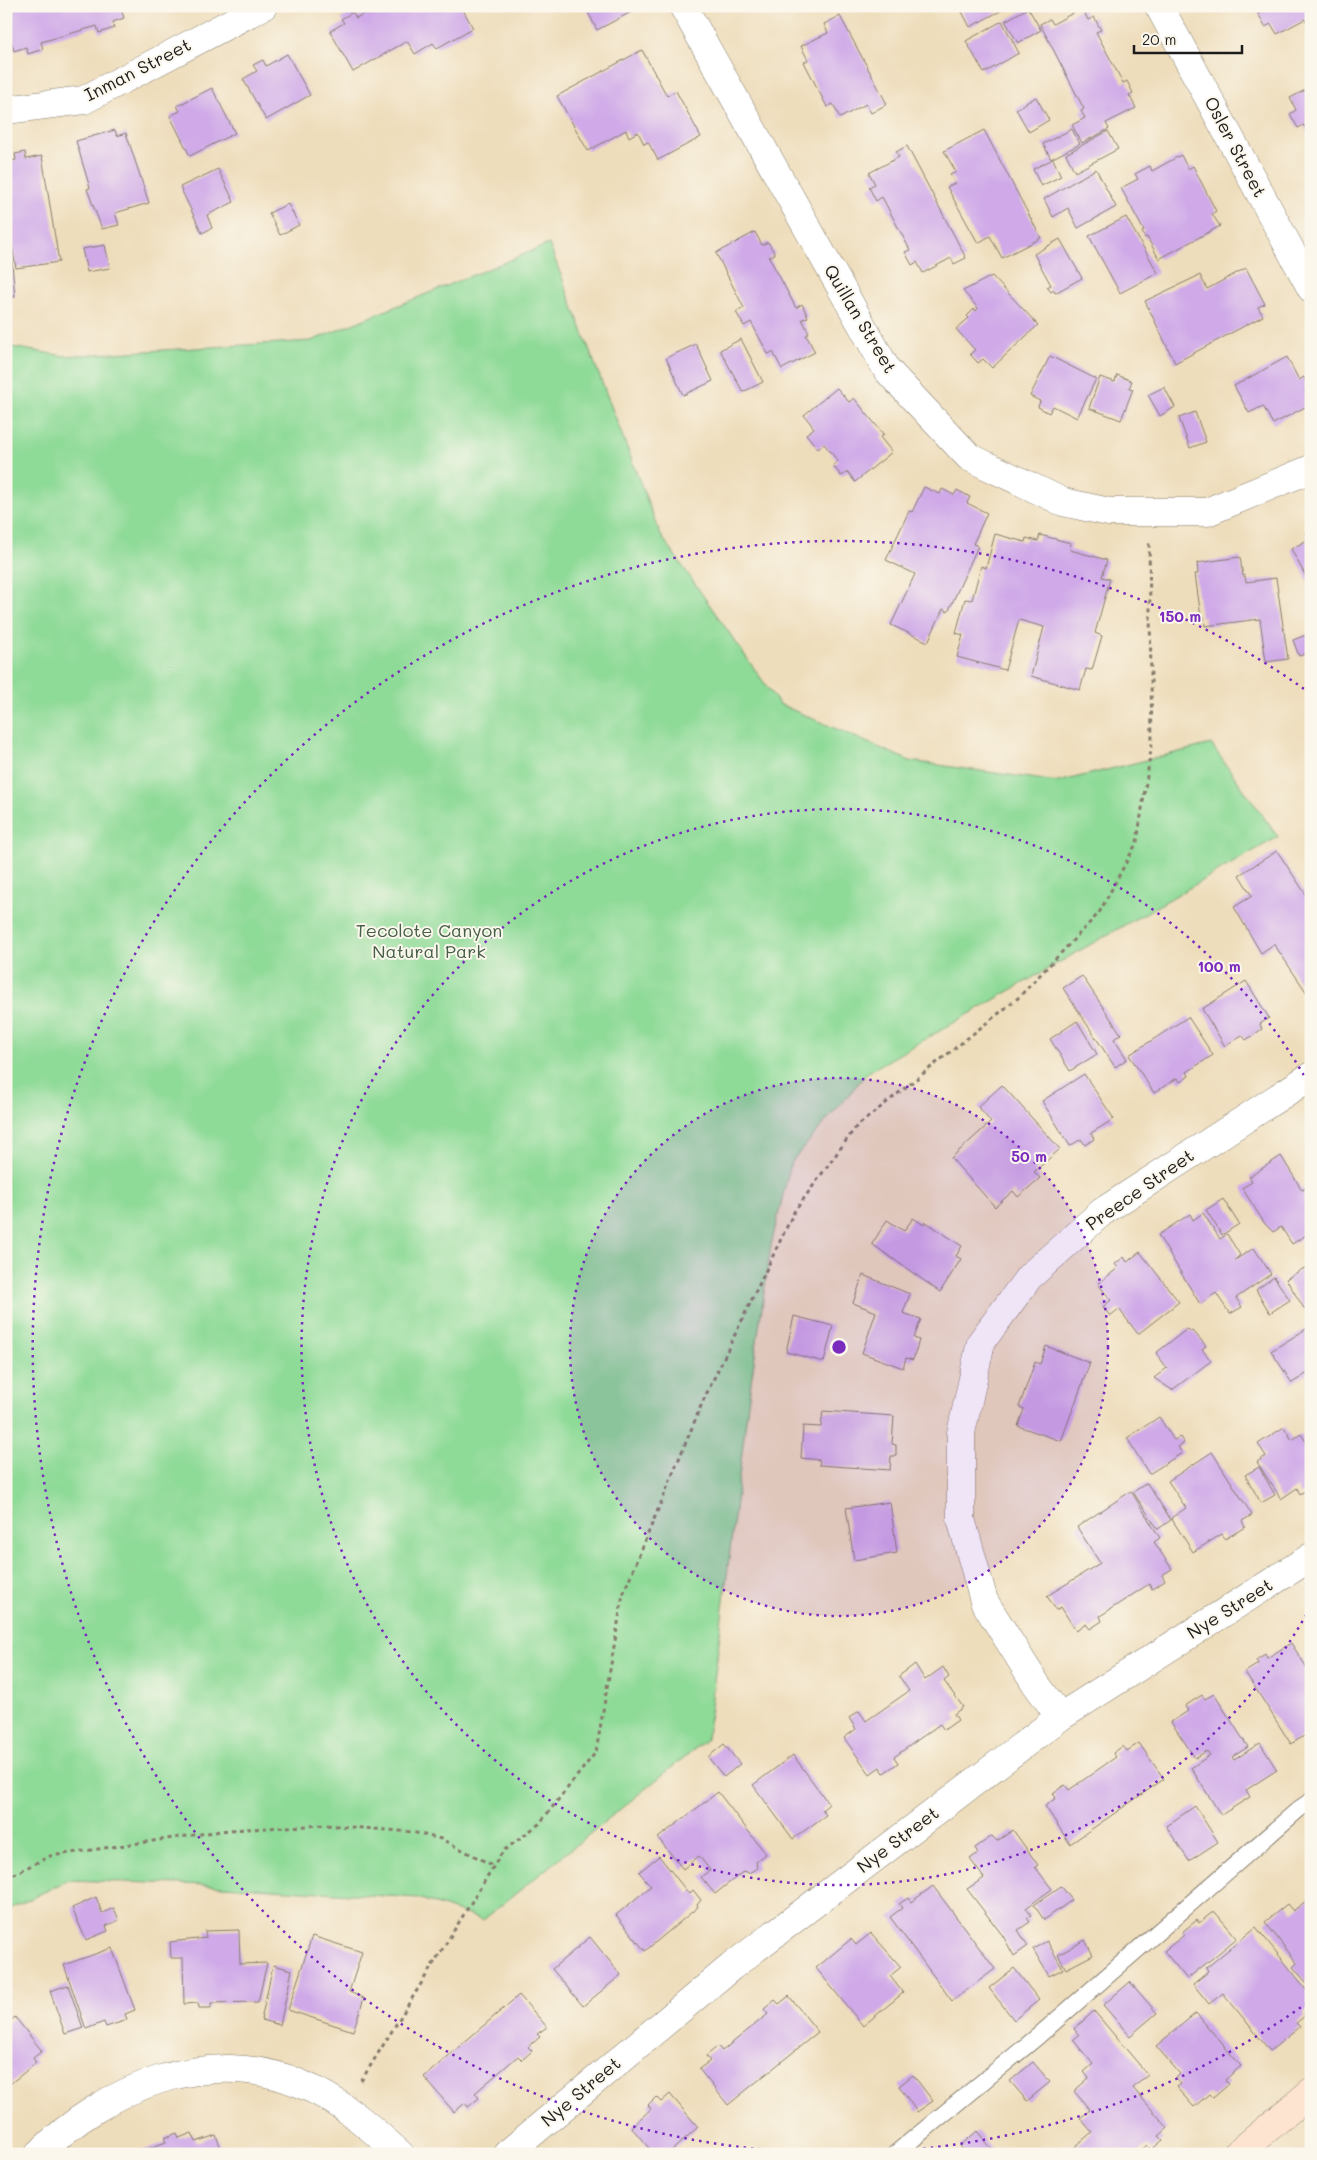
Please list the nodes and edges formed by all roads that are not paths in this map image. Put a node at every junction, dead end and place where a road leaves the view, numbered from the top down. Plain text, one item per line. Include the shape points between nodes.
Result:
1 (263, 6) edge
2 (683, 6) edge
3 (1159, 6) edge
4 (6, 110) edge
5 (1311, 288) edge
6 (1311, 469) edge
7 (1311, 1076) edge
8 (1311, 1557) edge
9 (1060, 1717) junction
10 (1311, 1801) edge
11 (1311, 2092) edge
12 (39, 2154) edge
13 (400, 2154) edge
14 (507, 2154) edge
15 (895, 2154) edge
16 (1237, 2154) edge

1 - 4 street, Inman Street via 84,100
2 - 6 street, Quillan Street via 887,370 969,456 1063,502 1109,512 1207,512
3 - 5 street, Osler Street
7 - 9 street, Preece Street via 1102,1212 1029,1277 981,1342 961,1433 961,1519 984,1601
8 - 9 street, Nye Street
9 - 14 street, Nye Street via 731,1967
10 - 15 lane via 1037,2038
11 - 16 street
12 - 13 street via 81,2118 108,2101 180,2072 212,2069 273,2074 301,2084 357,2115

